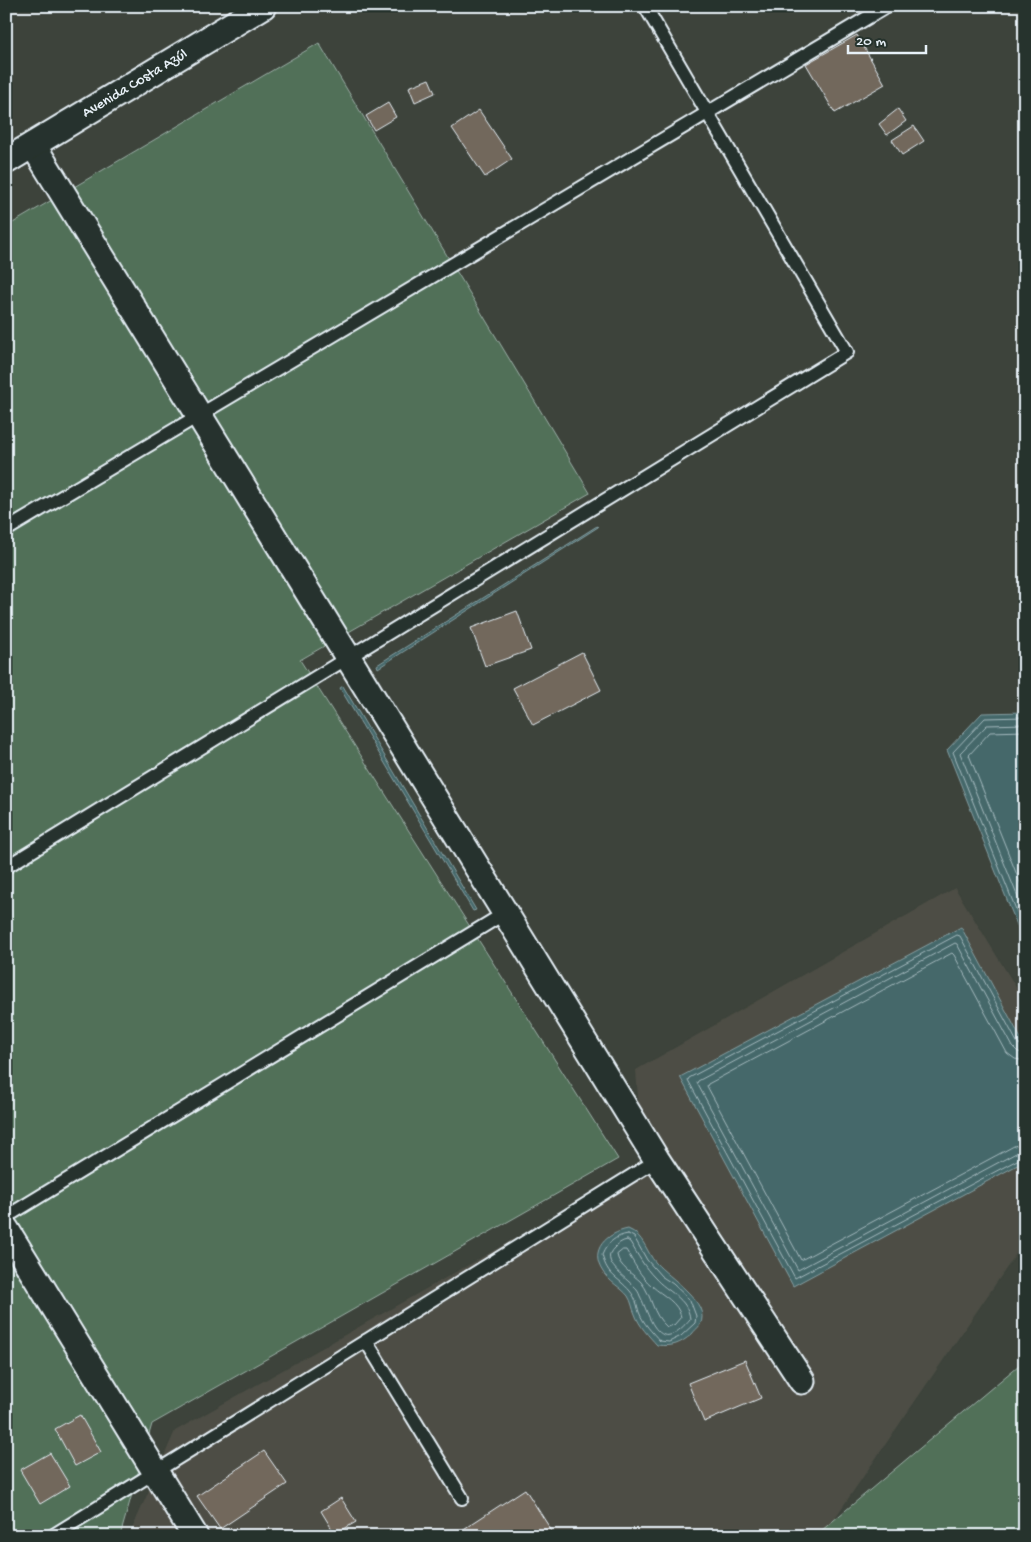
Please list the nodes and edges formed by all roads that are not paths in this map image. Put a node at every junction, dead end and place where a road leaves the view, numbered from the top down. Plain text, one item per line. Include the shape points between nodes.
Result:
1 (263, 6) edge
2 (645, 6) edge
3 (887, 6) edge
4 (708, 113) junction
5 (33, 145) junction
6 (6, 161) edge
7 (199, 415) junction
8 (6, 530) edge
9 (348, 658) junction
10 (6, 867) edge
11 (505, 913) junction
12 (657, 1160) junction
13 (6, 1217) edge
14 (6, 1229) edge
15 (366, 1341) junction
16 (802, 1380) dead end
17 (156, 1471) junction
18 (462, 1498) dead end
19 (52, 1536) edge
20 (195, 1536) edge

1 - 5 street, Avenida Costa Azúl
2 - 4 lane
3 - 4 lane
4 - 7 lane
4 - 9 lane via 847,352
5 - 6 street, Avenida Costa Azúl
5 - 7 street
7 - 8 lane
7 - 9 street
9 - 10 lane
9 - 11 street
11 - 12 street
11 - 13 lane
12 - 15 lane
12 - 16 street
14 - 17 street
15 - 17 lane
15 - 18 lane
17 - 19 lane
17 - 20 street

